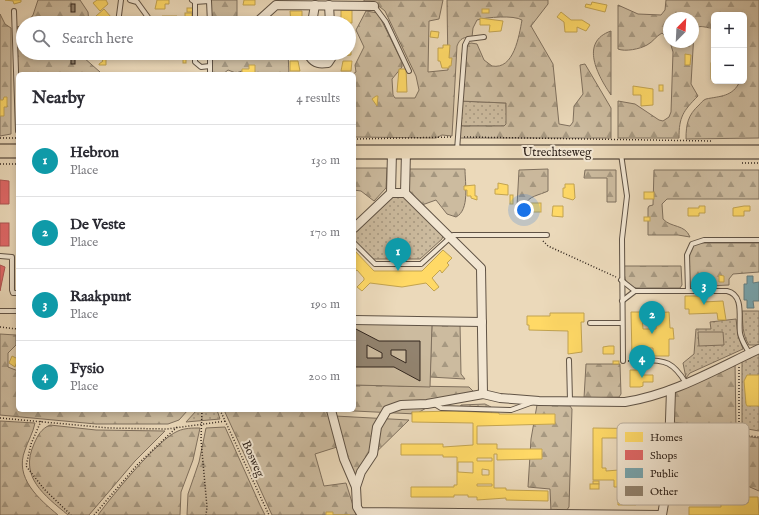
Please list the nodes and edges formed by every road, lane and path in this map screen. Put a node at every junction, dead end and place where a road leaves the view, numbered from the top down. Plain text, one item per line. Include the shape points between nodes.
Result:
1 (121, 0) edge
2 (130, 0) edge
3 (138, 1) edge
4 (194, 1) edge
5 (315, 5) junction
6 (329, 5) junction
7 (374, 6) joint
8 (14, 11) dead end
9 (119, 16) edge
10 (147, 16) edge
11 (195, 16) edge
12 (210, 16) edge
13 (263, 16) edge
14 (313, 16) edge
15 (330, 16) edge
16 (484, 37) dead end
17 (196, 60) edge
18 (210, 60) edge
19 (312, 60) edge
20 (330, 60) edge
21 (210, 66) junction
22 (409, 71) dead end
23 (16, 72) edge
24 (210, 72) edge
25 (457, 136) junction
26 (0, 138) edge
27 (16, 138) edge
28 (356, 139) edge
29 (694, 141) dead end
30 (0, 151) edge
31 (16, 151) edge
32 (356, 152) edge
33 (392, 152) junction
34 (406, 152) junction
35 (457, 152) junction
36 (621, 152) junction
37 (759, 152) edge
38 (738, 162) dead end
39 (759, 163) edge
40 (0, 164) edge
41 (16, 164) edge
42 (391, 192) junction
43 (405, 193) junction
44 (356, 226) edge
45 (537, 235) junction
46 (547, 235) dead end
47 (450, 236) junction
48 (759, 240) edge
49 (356, 245) edge
50 (0, 256) edge
51 (621, 280) junction
52 (635, 291) junction
53 (688, 291) junction
54 (16, 294) edge
55 (622, 301) junction
56 (0, 311) edge
57 (16, 311) edge
58 (356, 320) edge
59 (482, 322) junction
60 (590, 323) dead end
61 (622, 323) junction
62 (0, 327) edge
63 (16, 329) edge
64 (759, 349) edge
65 (749, 353) junction
66 (739, 358) junction
67 (569, 360) dead end
68 (642, 360) joint
69 (623, 361) joint
70 (686, 383) junction
71 (671, 390) junction
72 (483, 394) junction
73 (535, 401) junction
74 (570, 402) junction
75 (433, 403) junction
76 (202, 412) edge
77 (221, 412) edge
78 (332, 412) edge
79 (0, 418) edge
80 (41, 421) junction
81 (226, 421) junction
82 (670, 423) edge
83 (739, 423) edge
84 (202, 424) junction
85 (177, 427) junction
86 (749, 435) edge
87 (759, 437) edge
88 (356, 487) junction
89 (664, 505) edge
90 (71, 515) edge
91 (94, 515) edge
92 (206, 515) edge
93 (269, 515) edge
94 (567, 515) edge
95 (662, 515) edge

1 - 9 lane
2 - 3 lane
3 - 10 lane
4 - 11 lane
4 - 12 lane via 209,1
5 - 6 street
5 - 13 street via 276,4
5 - 14 street
6 - 7 street
6 - 15 street
7 - 22 lane via 386,22
8 - 23 lane
16 - 25 lane via 468,39 464,45
17 - 21 lane via 201,67
18 - 21 lane
19 - 20 street via 321,64
21 - 24 lane
25 - 28 path, Utrechtseweg
25 - 29 path, Utrechtseweg
25 - 35 lane
26 - 27 path
30 - 31 main road
32 - 33 main road, Utrechtseweg
33 - 34 main road, Utrechtseweg
33 - 42 street
34 - 35 main road, Utrechtseweg
34 - 43 street
35 - 36 main road, Utrechtseweg
36 - 37 main road, Utrechtseweg
36 - 51 lane via 628,196 622,240
38 - 39 path
40 - 41 path
42 - 43 street
42 - 44 street
43 - 47 street
45 - 46 lane
45 - 47 lane
45 - 51 path via 548,246
47 - 49 lane via 422,264 374,264
47 - 59 street via 482,268
48 - 53 lane via 704,240 692,244 687,255
50 - 54 lane via 12,257 12,290
51 - 52 lane
51 - 55 lane
52 - 53 lane
52 - 55 lane
53 - 65 lane via 727,291 737,296 741,336
55 - 61 lane
56 - 57 lane
58 - 59 street
59 - 72 street
60 - 61 lane
61 - 69 lane
62 - 63 path
64 - 65 street
65 - 66 street
66 - 70 street
66 - 83 path
67 - 74 lane
68 - 69 path
68 - 70 lane via 657,360 672,365
70 - 71 street
71 - 74 street via 625,402
71 - 82 street
72 - 73 street
72 - 75 street
73 - 74 street
73 - 75 lane via 511,410 441,408
75 - 88 street via 401,405 387,410 377,427 373,454 361,472
76 - 84 path
77 - 81 path, Bosweg
78 - 88 street via 344,459
79 - 80 path
80 - 85 path via 109,428
80 - 90 path via 31,444 26,466
81 - 84 path
81 - 93 path, Bosweg
84 - 85 path
84 - 92 path
85 - 91 path via 138,464
86 - 87 path
88 - 94 street via 357,507 360,512
89 - 95 street
94 - 95 street

